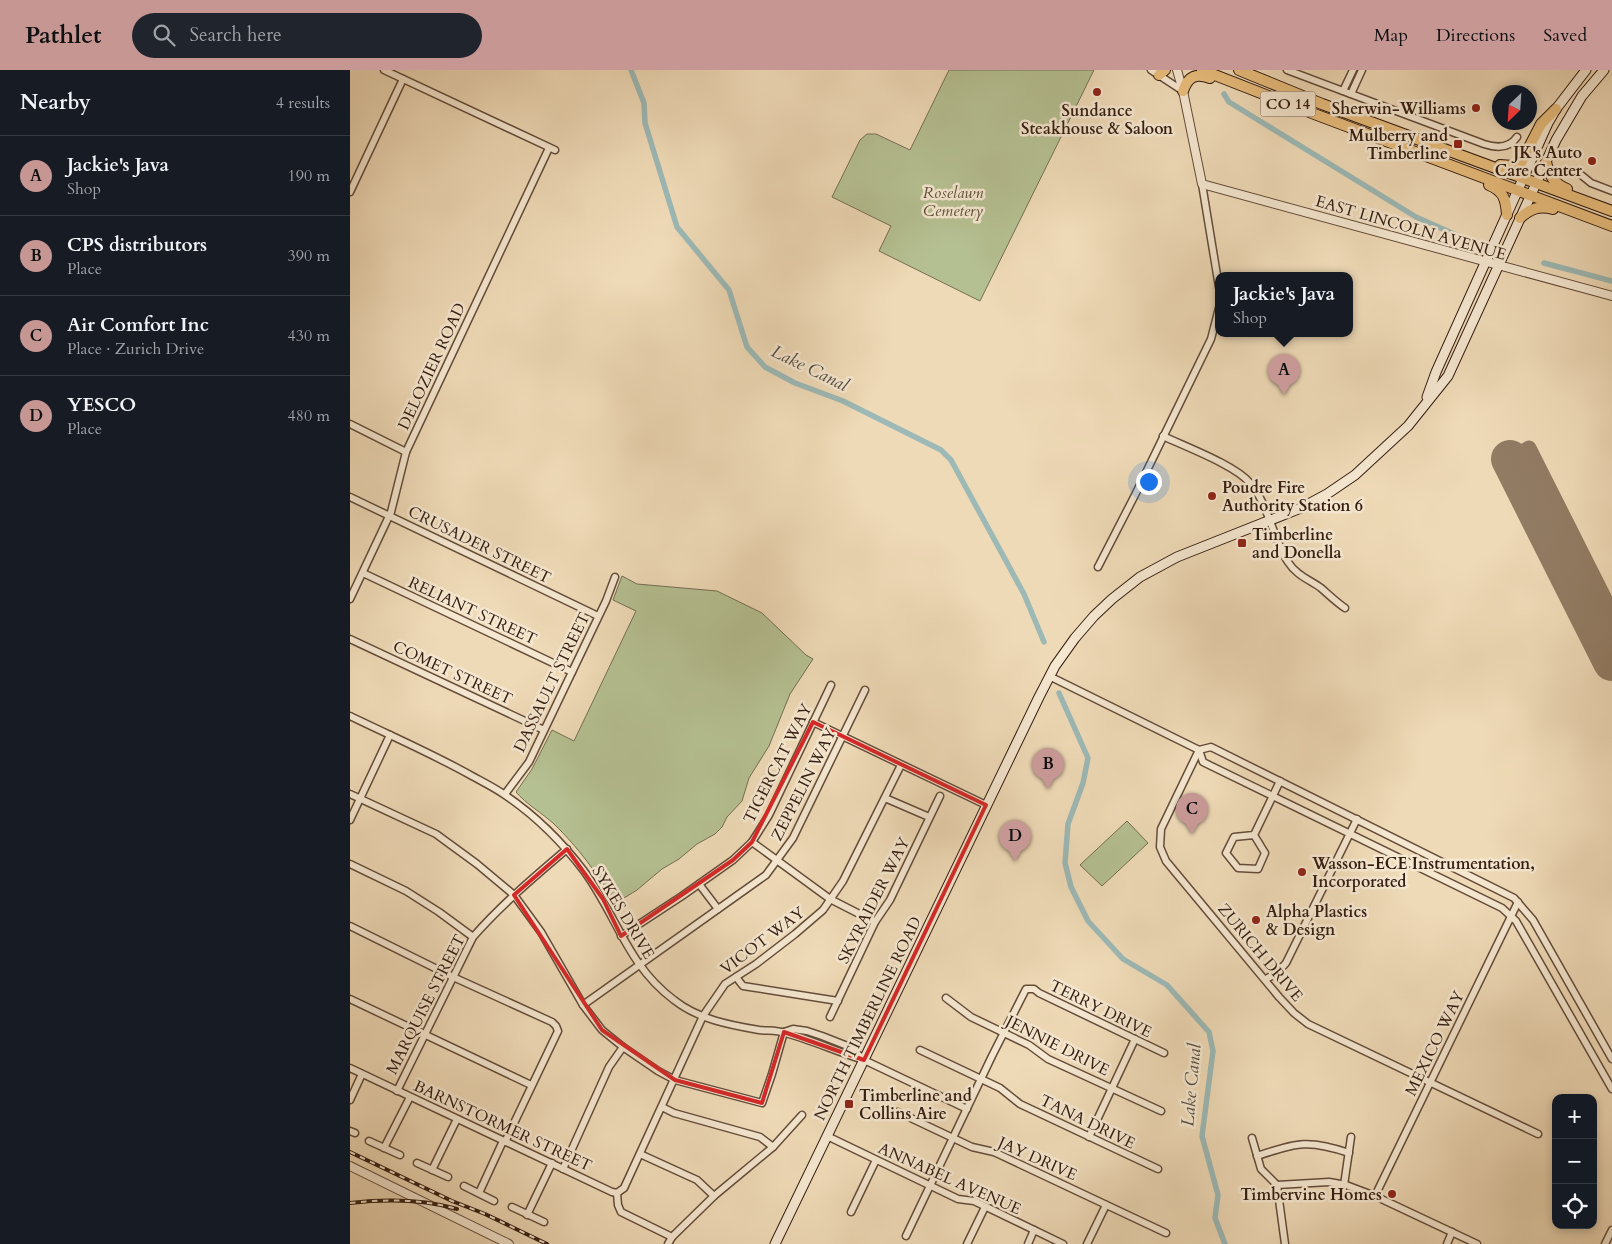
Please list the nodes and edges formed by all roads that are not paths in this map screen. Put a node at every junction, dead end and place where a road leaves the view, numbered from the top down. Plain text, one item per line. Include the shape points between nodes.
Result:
1 (384, 70) edge
2 (1177, 70) edge
3 (1202, 70) edge
4 (1239, 70) edge
5 (1287, 70) edge
6 (1353, 70) edge
7 (1362, 70) edge
8 (1586, 70) edge
9 (1604, 70) edge
10 (1158, 72) edge
11 (403, 79) junction
12 (1244, 87) junction
13 (1183, 91) junction
14 (1343, 91) junction
15 (1351, 94) junction
16 (1556, 109) junction
17 (1400, 132) junction
18 (1517, 137) dead end
19 (1375, 138) junction
20 (1546, 162) junction
21 (1580, 174) dead end
22 (1524, 178) junction
23 (1536, 183) junction
24 (1202, 184) junction
25 (1518, 191) junction
26 (350, 192) edge
27 (1612, 192) edge
28 (1530, 196) junction
29 (1612, 207) edge
30 (1612, 211) edge
31 (1507, 215) junction
32 (1520, 218) junction
33 (1612, 226) edge
34 (1612, 231) edge
35 (1486, 262) junction
36 (1499, 266) junction
37 (1217, 272) edge
38 (1612, 296) edge
39 (1215, 323) edge
40 (1425, 402) junction
41 (350, 424) edge
42 (1163, 436) junction
43 (406, 452) junction
44 (350, 496) edge
45 (390, 516) junction
46 (1269, 521) junction
47 (1098, 567) dead end
48 (363, 573) junction
49 (615, 577) dead end
50 (350, 600) edge
51 (1345, 608) dead end
52 (598, 616) junction
53 (350, 638) edge
54 (572, 672) junction
55 (1049, 676) junction
56 (831, 685) dead end
57 (865, 690) dead end
58 (350, 716) edge
59 (813, 722) junction
60 (544, 730) junction
61 (390, 735) junction
62 (843, 737) junction
63 (1198, 750) junction
64 (901, 764) junction
65 (1280, 780) junction
66 (350, 794) edge
67 (505, 794) junction
68 (1273, 795) junction
69 (940, 796) dead end
70 (885, 798) junction
71 (360, 799) junction
72 (986, 805) junction
73 (930, 817) junction
74 (1357, 819) junction
75 (350, 820) edge
76 (1350, 833) junction
77 (1254, 835) junction
78 (752, 842) junction
79 (567, 849) junction
80 (777, 861) junction
81 (350, 864) edge
82 (699, 884) junction
83 (514, 895) junction
84 (830, 899) junction
85 (1518, 902) junction
86 (718, 909) junction
87 (1511, 917) junction
88 (875, 922) junction
89 (350, 926) edge
90 (621, 936) junction
91 (473, 937) junction
92 (638, 966) junction
93 (453, 977) junction
94 (736, 977) junction
95 (1266, 979) junction
96 (946, 998) dead end
97 (350, 999) edge
98 (838, 1001) junction
99 (583, 1005) junction
100 (703, 1016) junction
101 (830, 1017) dead end
102 (784, 1032) junction
103 (1004, 1033) junction
104 (425, 1034) junction
105 (1136, 1039) junction
106 (623, 1047) junction
107 (920, 1050) dead end
108 (1164, 1053) dead end
109 (1612, 1059) edge
110 (864, 1060) junction
111 (350, 1068) edge
112 (362, 1074) junction
113 (981, 1078) junction
114 (675, 1080) junction
115 (1430, 1083) junction
116 (531, 1085) junction
117 (1112, 1088) junction
118 (1612, 1089) edge
119 (397, 1091) junction
120 (410, 1097) junction
121 (350, 1100) edge
122 (662, 1107) junction
123 (967, 1109) junction
124 (1161, 1111) dead end
125 (898, 1112) dead end
126 (802, 1115) dead end
127 (457, 1119) junction
128 (1538, 1134) dead end
129 (827, 1136) junction
130 (1089, 1137) junction
131 (1351, 1137) dead end
132 (952, 1138) junction
133 (1252, 1138) dead end
134 (370, 1141) dead end
135 (504, 1141) junction
136 (773, 1147) junction
137 (384, 1148) junction
138 (1349, 1153) junction
139 (640, 1154) junction
140 (400, 1155) dead end
141 (1257, 1156) junction
142 (876, 1160) junction
143 (417, 1162) dead end
144 (552, 1163) junction
145 (350, 1166) edge
146 (563, 1168) junction
147 (1158, 1169) dead end
148 (432, 1170) junction
149 (448, 1177) dead end
150 (1277, 1185) junction
151 (1344, 1185) junction
152 (464, 1186) dead end
153 (930, 1186) junction
154 (478, 1193) junction
155 (617, 1193) junction
156 (714, 1196) junction
157 (1375, 1196) junction
158 (494, 1201) dead end
159 (1106, 1205) junction
160 (512, 1207) dead end
161 (985, 1207) junction
162 (851, 1212) dead end
163 (527, 1215) junction
164 (544, 1222) dead end
165 (1034, 1230) junction
166 (1612, 1230) edge
167 (1452, 1232) junction
168 (1166, 1233) dead end
169 (906, 1236) dead end
170 (670, 1241) edge
171 (1608, 1241) edge
172 (509, 1244) edge
173 (775, 1244) edge
174 (967, 1244) edge
175 (1028, 1244) edge
176 (1063, 1244) edge
177 (1087, 1244) edge
178 (1285, 1244) edge
179 (1447, 1244) edge
180 (1477, 1244) edge

1 - 11 street
2 - 13 street
3 - 12 highway, CO 14
4 - 17 highway, CO 14
5 - 14 street
6 - 14 street
7 - 15 street
8 - 16 main road
9 - 20 main road via 1571,112
10 - 13 street
11 - 26 street
11 - 43 street, DELOZIER ROAD via 552,149
12 - 13 highway via 1197,75 1190,77
12 - 19 highway, CO 14
13 - 24 street
14 - 15 street
15 - 18 street via 1491,146 1510,144
16 - 17 highway via 1541,124 1523,161 1512,166
16 - 22 main road
17 - 22 highway, CO 14
19 - 25 highway, CO 14
19 - 31 highway via 1392,148 1492,186 1506,201
20 - 23 main road
20 - 29 highway via 1552,178 1559,185
21 - 27 street
22 - 23 highway, CO 14
22 - 25 main road
23 - 28 main road
23 - 30 highway, CO 14
24 - 35 street, EAST LINCOLN AVENUE
24 - 37 street
25 - 28 highway, CO 14
25 - 31 main road
28 - 32 main road
28 - 33 highway, CO 14
31 - 35 main road
32 - 34 highway via 1533,209 1549,208
32 - 36 main road
35 - 36 street, EAST LINCOLN AVENUE
35 - 40 main road
36 - 38 street, EAST LINCOLN AVENUE
36 - 40 main road via 1448,376
39 - 42 street via 1211,338
40 - 46 main road, NORTH TIMBERLINE ROAD via 1408,426 1355,475 1301,508
41 - 43 street
42 - 46 street via 1233,469 1245,478 1259,495
42 - 47 street
43 - 45 street, DELOZIER ROAD
44 - 45 street, CRUSADER STREET
45 - 48 street, DELOZIER ROAD
45 - 52 street, CRUSADER STREET
46 - 51 street via 1290,564
46 - 55 main road, NORTH TIMBERLINE ROAD via 1177,557 1140,578 1094,616
48 - 50 street, DELOZIER ROAD
48 - 54 street, RELIANT STREET
49 - 52 street, DASSAULT STREET
52 - 54 street, DASSAULT STREET
53 - 60 street, COMET STREET
54 - 60 street, DASSAULT STREET
55 - 63 street
55 - 72 main road, NORTH TIMBERLINE ROAD
56 - 59 street, TIGERCAT WAY
57 - 62 street, ZEPPELIN WAY
58 - 61 street, SYKES DRIVE
59 - 62 street
59 - 78 street, TIGERCAT WAY via 769,816
60 - 67 street, DASSAULT STREET via 529,762
61 - 67 street, SYKES DRIVE
61 - 71 street
62 - 64 street
62 - 80 street, ZEPPELIN WAY via 793,838
63 - 65 street via 1211,747
63 - 68 street via 1203,762
63 - 95 street, ZURICH DRIVE via 1161,829 1160,847 1166,861
64 - 70 street, VICOT WAY
64 - 72 street
65 - 68 street
65 - 74 street
66 - 71 street
67 - 79 street, SYKES DRIVE
68 - 76 street
68 - 77 street
69 - 73 street, SKYRAIDER WAY
70 - 73 street
70 - 84 street, VICOT WAY via 843,881
71 - 75 street
71 - 83 street via 436,834
72 - 110 main road, NORTH TIMBERLINE ROAD
73 - 88 street, SKYRAIDER WAY via 890,900
74 - 76 street
74 - 85 street
76 - 87 street via 1502,908
76 - 95 street via 1286,963
77 - 77 street via 1234,837 1226,853 1238,868 1258,869 1265,853
78 - 80 street
78 - 82 street, TIGERCAT WAY
79 - 83 street, MARQUISE STREET
79 - 90 street, SYKES DRIVE via 603,899
80 - 84 street
80 - 86 street, ZEPPELIN WAY via 766,875
81 - 91 street via 406,891
82 - 86 street
82 - 90 street, TIGERCAT WAY
83 - 91 street, MARQUISE STREET
83 - 99 street via 541,932
84 - 88 street
84 - 94 street, VICOT WAY via 823,910 795,934
85 - 87 street, MEXICO WAY
85 - 109 street via 1533,920
86 - 92 street, ZEPPELIN WAY
87 - 115 street, MEXICO WAY
87 - 118 street
88 - 98 street, SKYRAIDER WAY
89 - 93 street
90 - 92 street, SYKES DRIVE
91 - 93 street, MARQUISE STREET
92 - 99 street, ZEPPELIN WAY
92 - 100 street, SYKES DRIVE via 675,1001
93 - 104 street, MARQUISE STREET
93 - 116 street via 556,1026 558,1031
94 - 98 street via 743,986
94 - 100 street, VICOT WAY via 725,984
95 - 115 street, ZURICH DRIVE via 1294,1013 1308,1024
96 - 103 street, JENNIE DRIVE via 971,1017
97 - 104 street
98 - 101 street, SKYRAIDER WAY
99 - 106 street via 602,1030
100 - 102 street, SYKES DRIVE via 728,1025
100 - 114 street, VICOT WAY
102 - 110 street, SYKES DRIVE via 793,1029 814,1033 850,1048
102 - 114 street via 762,1103
103 - 105 street, TERRY DRIVE via 1026,989 1034,989
103 - 113 street
103 - 117 street, JENNIE DRIVE
104 - 116 street
104 - 119 street, MARQUISE STREET
105 - 108 street, TERRY DRIVE
105 - 117 street
106 - 114 street
106 - 146 street via 609,1067
107 - 113 street
110 - 123 street, SYKES DRIVE
110 - 129 main road, NORTH TIMBERLINE ROAD
111 - 112 street, BARNSTORMER STREET
112 - 119 street, BARNSTORMER STREET
112 - 121 street
113 - 123 street
113 - 130 street, TANA DRIVE via 1020,1104
114 - 122 street, VICOT WAY
115 - 128 street, ZURICH DRIVE
115 - 157 street, MEXICO WAY
116 - 135 street
117 - 124 street, JENNIE DRIVE
117 - 130 street
119 - 120 street, BARNSTORMER STREET
120 - 127 street, BARNSTORMER STREET
120 - 137 street
122 - 136 street via 760,1137
122 - 139 street, VICOT WAY
123 - 132 street
125 - 132 street, JAY DRIVE
126 - 136 street
127 - 135 street, BARNSTORMER STREET
127 - 148 street
129 - 142 street, ANNABEL AVENUE
129 - 173 main road, NORTH TIMBERLINE ROAD
130 - 147 street, TANA DRIVE
131 - 138 street
132 - 153 street
132 - 159 street, JAY DRIVE via 994,1152
133 - 141 street
134 - 137 street
135 - 144 street, BARNSTORMER STREET
135 - 154 street
136 - 156 street
137 - 140 street
138 - 141 street via 1305,1143
138 - 151 street
139 - 155 street, VICOT WAY via 624,1188
139 - 156 street via 697,1180
141 - 150 street via 1261,1169
142 - 153 street, ANNABEL AVENUE
142 - 162 street
143 - 148 street
144 - 146 street, BARNSTORMER STREET
144 - 163 street
145 - 172 street
146 - 155 street, BARNSTORMER STREET
148 - 149 street
150 - 151 street via 1328,1182
150 - 178 street
151 - 157 street
152 - 154 street
153 - 161 street, ANNABEL AVENUE
153 - 169 street
154 - 158 street
155 - 170 street via 621,1212
156 - 170 street
157 - 167 street
159 - 168 street, JAY DRIVE
159 - 177 street
160 - 163 street
161 - 165 street, ANNABEL AVENUE
161 - 174 street
163 - 164 street
165 - 175 street
165 - 176 street, ANNABEL AVENUE
166 - 171 street
167 - 179 street
167 - 180 street

